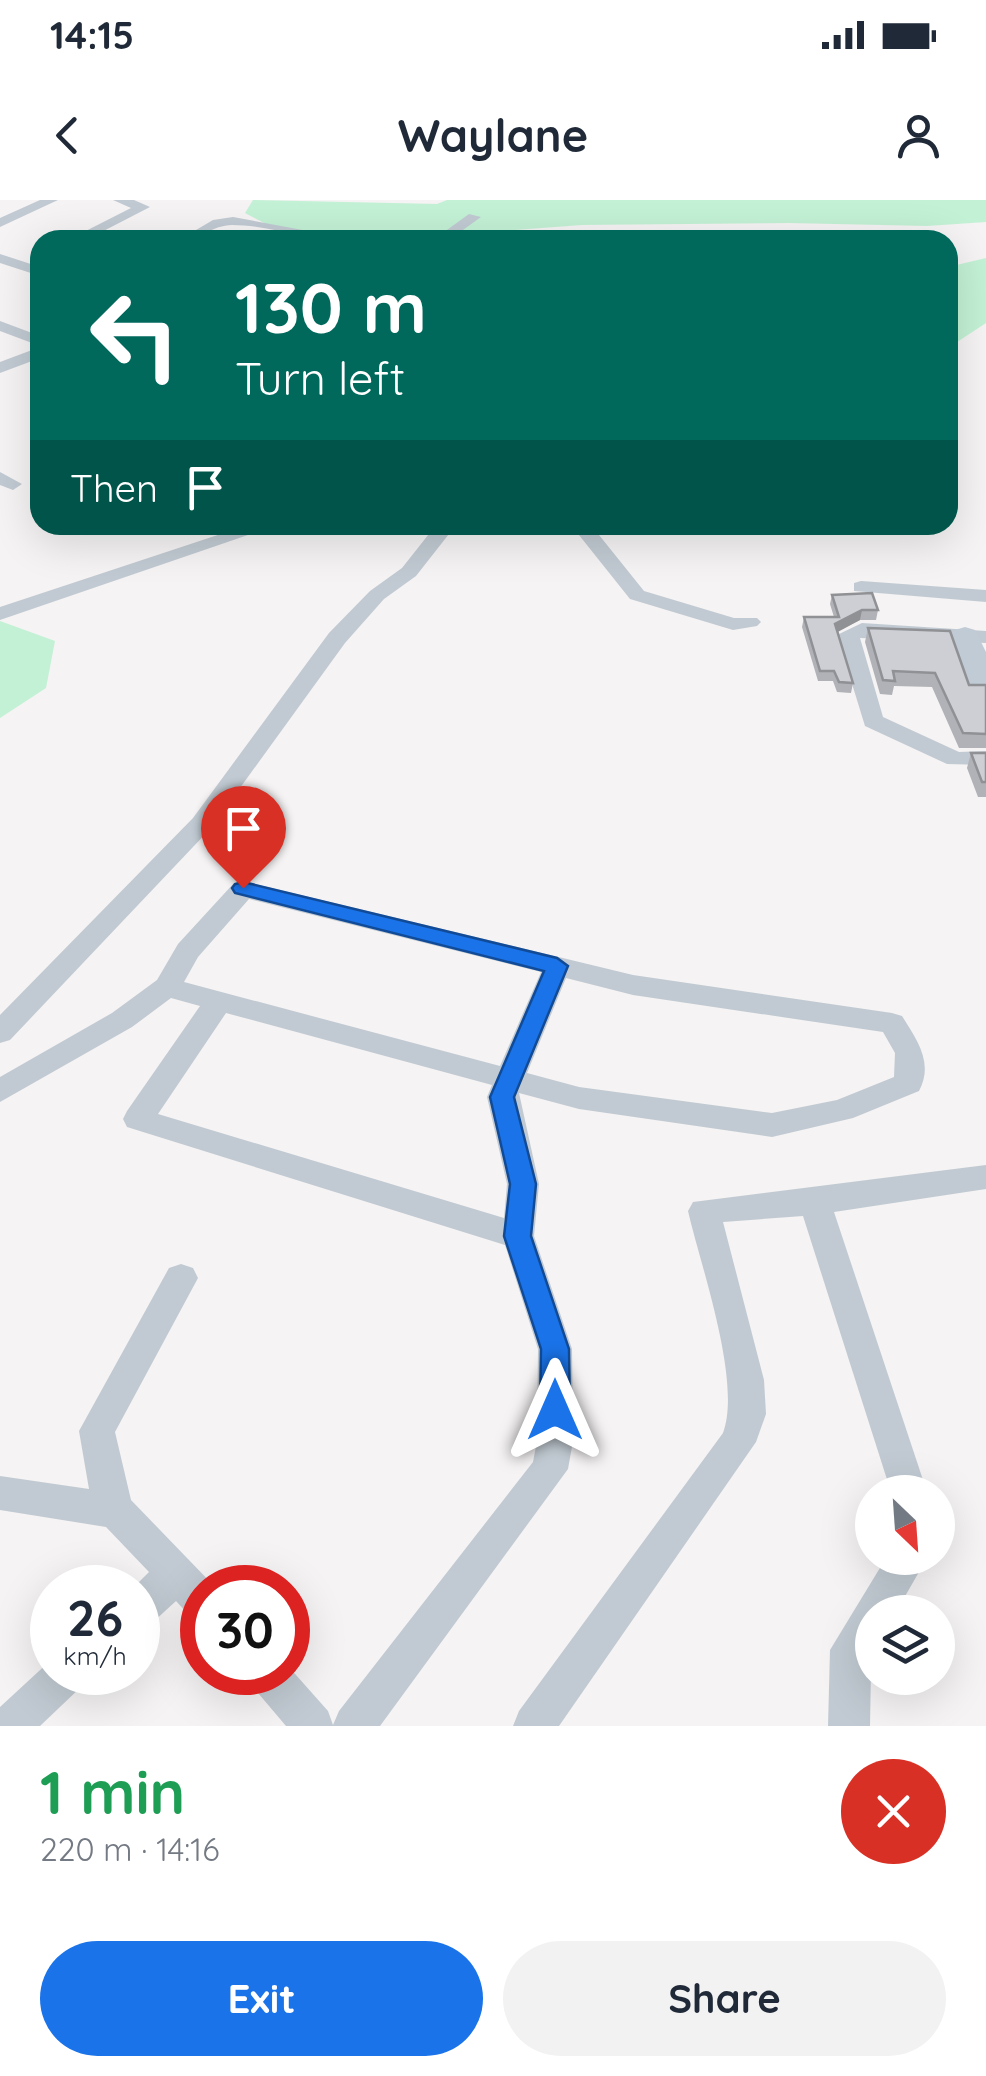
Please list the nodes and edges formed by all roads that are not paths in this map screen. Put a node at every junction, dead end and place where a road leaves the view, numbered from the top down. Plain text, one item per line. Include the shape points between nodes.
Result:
1 (51, 200) edge
2 (120, 200) edge
3 (474, 217) dead end
4 (0, 223) edge
5 (95, 230) edge
6 (205, 230) edge
7 (272, 230) edge
8 (455, 230) edge
9 (0, 258) edge
10 (30, 263) edge
11 (23, 266) junction
12 (30, 268) edge
13 (0, 326) edge
14 (30, 337) edge
15 (30, 356) edge
16 (0, 368) edge
17 (237, 535) edge
18 (438, 535) edge
19 (589, 535) edge
20 (861, 587) dead end
21 (986, 596) edge
22 (0, 614) edge
23 (750, 622) dead end
24 (975, 636) edge
25 (986, 689) edge
26 (986, 758) edge
27 (557, 966) junction
28 (166, 987) junction
29 (218, 1002) junction
30 (0, 1033) edge
31 (508, 1080) junction
32 (0, 1091) edge
33 (986, 1178) edge
34 (815, 1202) junction
35 (518, 1236) junction
36 (181, 1278) dead end
37 (903, 1475) edge
38 (0, 1493) edge
39 (116, 1511) junction
40 (180, 1576) edge
41 (855, 1642) edge
42 (46, 1695) edge
43 (286, 1695) edge
44 (19, 1723) edge
45 (312, 1726) edge
46 (354, 1726) edge
47 (534, 1726) edge
48 (849, 1726) edge

1 - 4 street
2 - 5 street via 142,206
3 - 8 street
6 - 7 street via 233,221
9 - 11 street
10 - 11 street
11 - 12 street
13 - 14 street
15 - 16 street
17 - 22 street
18 - 30 street via 338,638 202,823
19 - 23 street via 636,594 733,624
20 - 21 street
24 - 25 street
24 - 26 street via 862,629 848,635 873,721 955,759
27 - 28 street via 243,888
27 - 31 street
27 - 31 street via 633,985 892,1023 910,1053 908,1083 842,1110 772,1126 580,1098
28 - 29 street
28 - 32 street
29 - 31 street
29 - 35 street via 138,1119
31 - 35 street via 502,1097 523,1184
33 - 34 street
34 - 37 street
34 - 47 street via 704,1211 746,1380 748,1414 738,1442
35 - 46 street via 555,1349 550,1469
36 - 39 street via 97,1431
38 - 39 street
39 - 40 street
41 - 48 street
42 - 44 street
43 - 45 street

